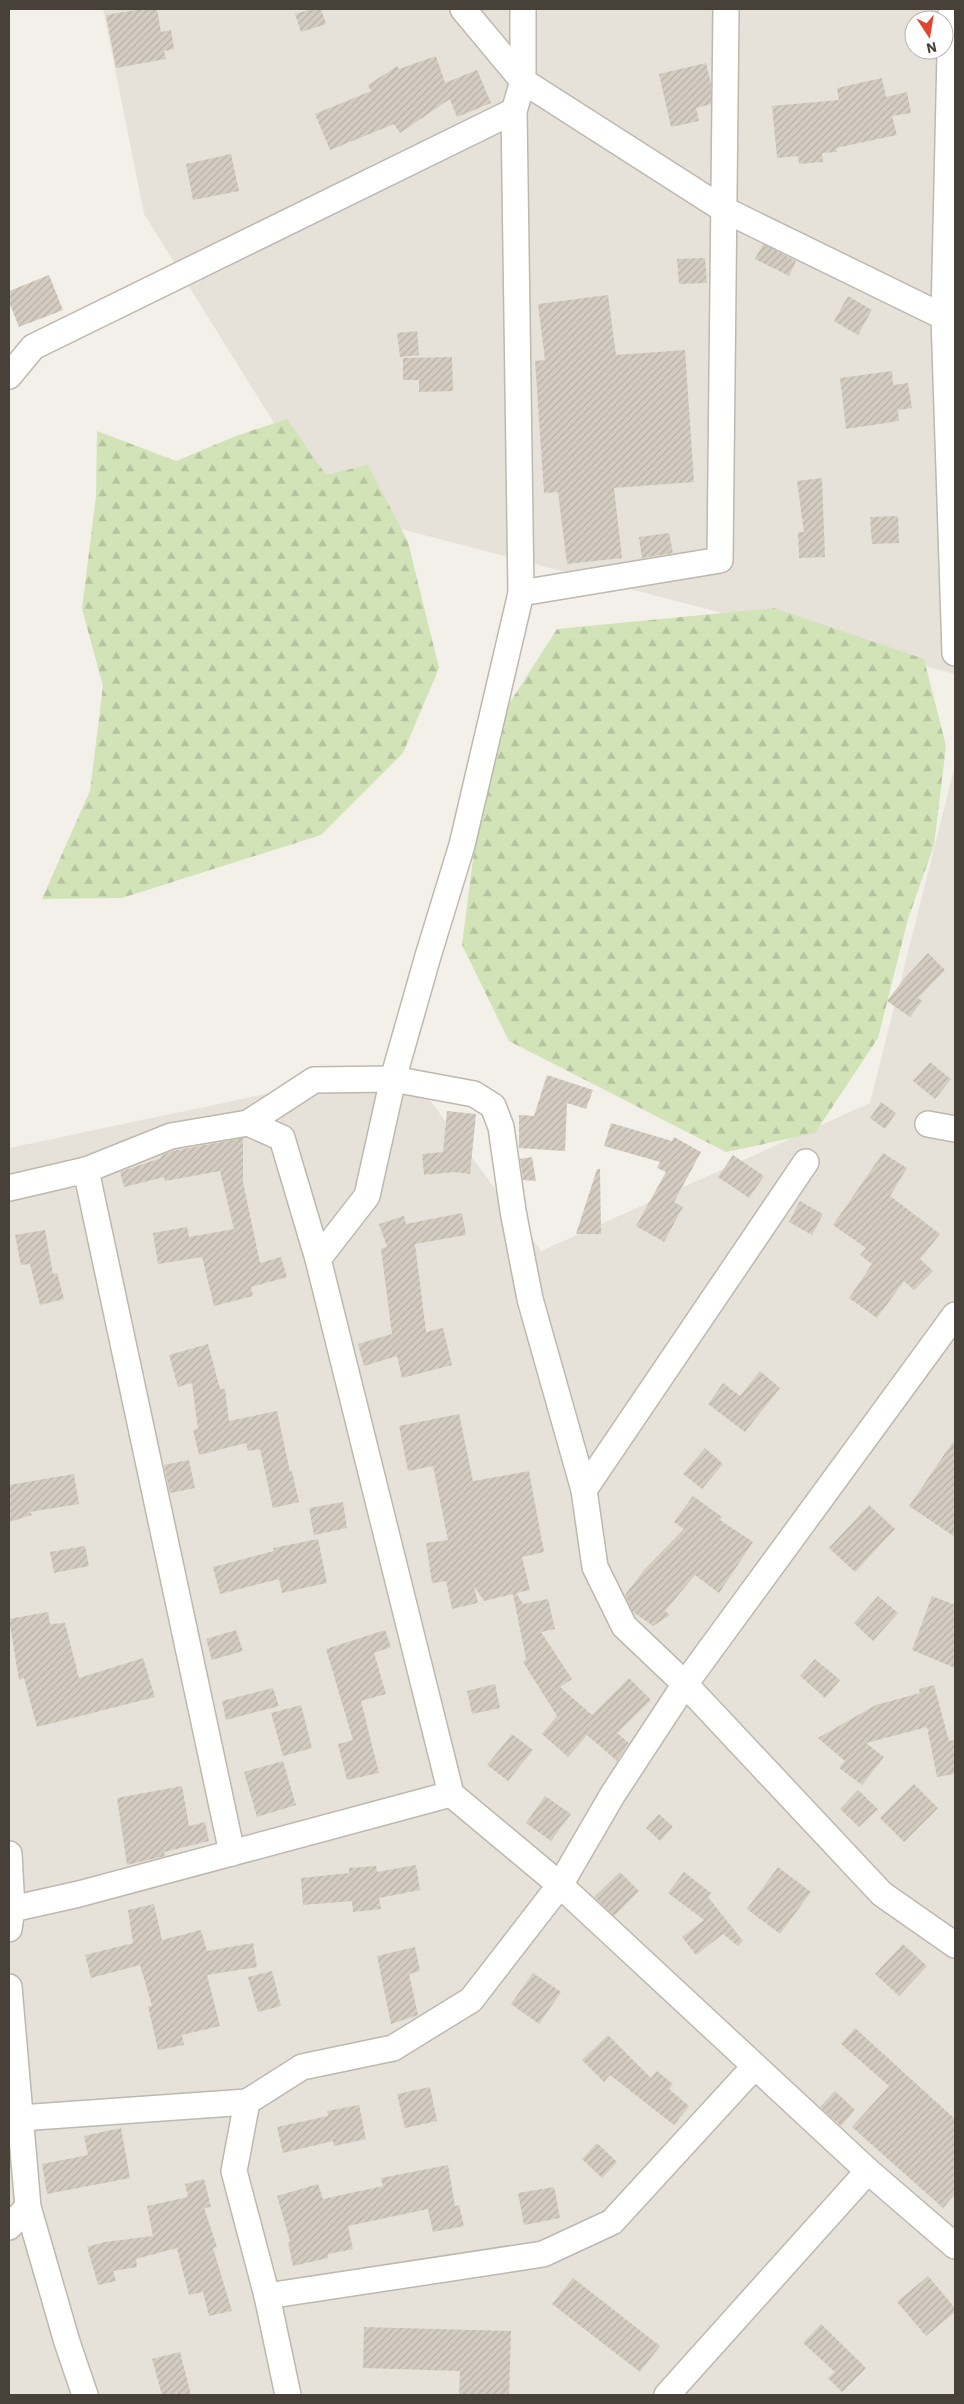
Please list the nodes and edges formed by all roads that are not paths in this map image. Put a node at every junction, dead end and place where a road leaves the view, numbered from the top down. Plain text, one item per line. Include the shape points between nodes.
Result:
1 (463, 9) edge
2 (523, 9) edge
3 (726, 9) edge
4 (951, 9) edge
5 (523, 81) junction
6 (514, 111) junction
7 (723, 209) junction
8 (950, 317) edge
9 (9, 376) edge
10 (522, 593) junction
11 (955, 653) edge
12 (394, 1079) junction
13 (248, 1123) junction
14 (928, 1124) dead end
15 (955, 1129) edge
16 (806, 1162) dead end
17 (86, 1170) junction
18 (9, 1188) edge
19 (318, 1259) junction
20 (955, 1314) edge
21 (584, 1490) junction
22 (685, 1684) junction
23 (452, 1794) junction
24 (232, 1853) junction
25 (9, 1857) edge
26 (560, 1885) junction
27 (10, 1919) edge
28 (955, 1945) edge
29 (9, 1988) edge
30 (755, 2066) junction
31 (247, 2102) junction
32 (20, 2118) junction
33 (868, 2171) junction
34 (28, 2207) junction
35 (9, 2227) edge
36 (955, 2246) edge
37 (267, 2296) junction
38 (85, 2395) edge
39 (288, 2395) edge
40 (667, 2395) edge

1 - 5 street
2 - 5 street
3 - 7 street
4 - 8 street
5 - 6 street
5 - 7 street
6 - 9 street via 33,347
6 - 10 street
7 - 8 street
7 - 10 street via 720,560
8 - 11 street
10 - 12 street via 462,845
12 - 13 street via 314,1080
12 - 19 street via 367,1196
12 - 21 street via 474,1094 493,1106 501,1127 530,1299
13 - 17 street via 171,1136
13 - 19 street via 282,1138
14 - 15 street
16 - 21 street
17 - 18 street
17 - 24 street
19 - 23 street
20 - 22 street
21 - 22 street via 595,1567 624,1626
22 - 26 street via 613,1794
22 - 28 street via 882,1894
23 - 24 street
23 - 26 street
24 - 27 street via 79,1894
25 - 27 street
26 - 30 street
26 - 31 street via 471,2000 393,2048 302,2067
29 - 32 street
30 - 33 street
30 - 37 street via 612,2222 543,2254
31 - 32 street
31 - 37 street via 234,2171
32 - 34 street
33 - 36 street
33 - 40 street
34 - 35 street
34 - 38 street
37 - 39 street

